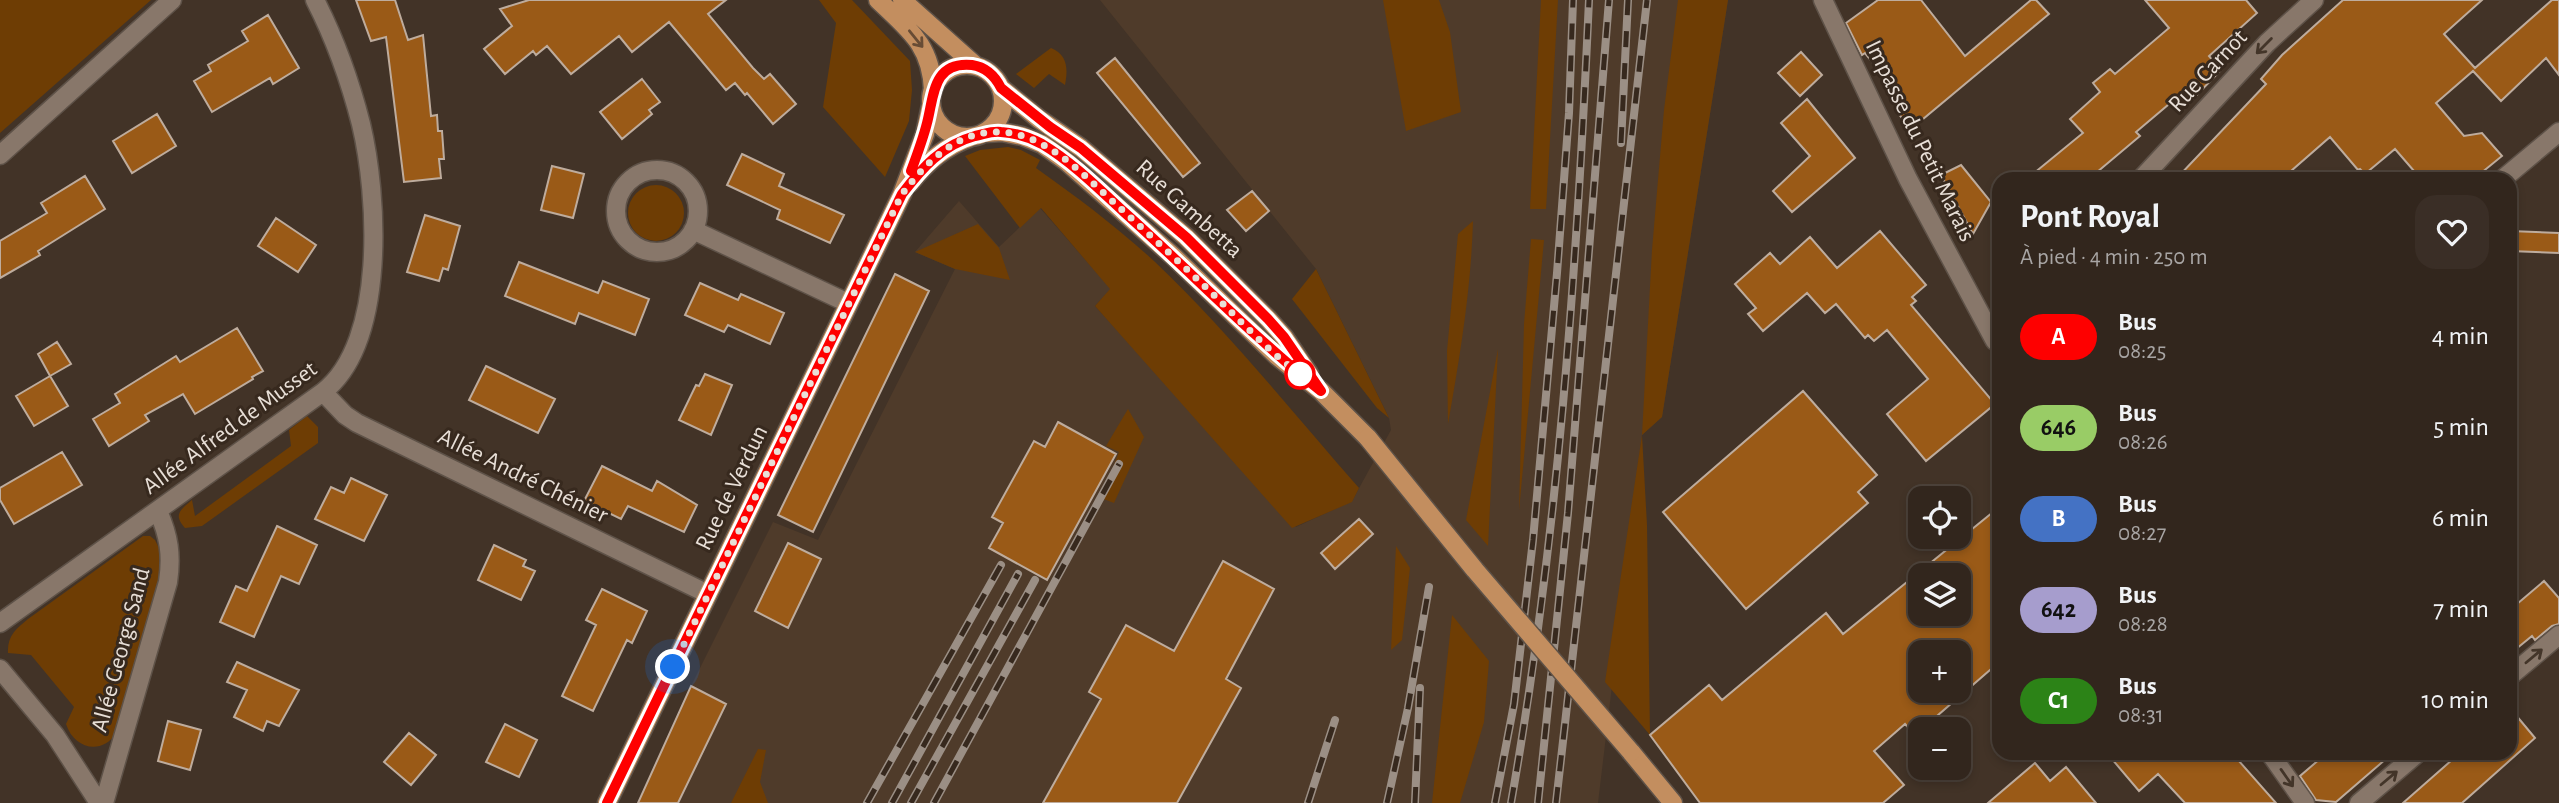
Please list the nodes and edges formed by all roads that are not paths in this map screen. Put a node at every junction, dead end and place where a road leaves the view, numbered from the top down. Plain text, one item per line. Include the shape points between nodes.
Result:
1 (172, 0) edge
2 (314, 0) edge
3 (878, 0) edge
4 (902, 0) edge
5 (1823, 0) edge
6 (2314, 0) edge
7 (976, 66) junction
8 (1001, 88) junction
9 (932, 98) junction
10 (2559, 132) edge
11 (978, 135) junction
12 (0, 155) edge
13 (2148, 172) edge
14 (2511, 172) edge
15 (902, 194) junction
16 (692, 230) junction
17 (848, 303) junction
18 (1992, 332) edge
19 (1321, 391) junction
20 (323, 392) junction
21 (158, 511) junction
22 (708, 594) junction
23 (0, 624) edge
24 (2559, 635) edge
25 (0, 669) edge
26 (2517, 670) edge
27 (2275, 760) edge
28 (2410, 760) edge
29 (102, 803) edge
30 (607, 803) edge
31 (1673, 803) edge
32 (2305, 803) edge
33 (2359, 803) edge

1 - 12 street
2 - 20 street, Allée Alfred de Musset via 339,54 361,127 373,231 371,279 361,331 342,376
3 -> 9 main road via 922,45 931,67
4 - 7 main road
5 - 18 street, Impasse du Petit Marais via 1908,179
6 -> 13 street, Rue Carnot via 2267,43
7 - 8 main road via 993,75
7 - 9 main road via 961,65 947,71 937,81
8 - 11 main road via 1002,111 996,123
8 - 19 main road, Rue Gambetta via 1088,153 1196,246 1284,337
9 - 11 main road via 935,119 944,129 957,136
9 - 15 main road, Rue de Verdun via 925,134
10 - 14 street
11 - 15 main road, Rue de Verdun via 948,147
11 - 19 main road, Rue Gambetta via 1002,132 1022,136 1067,162
15 - 17 main road, Rue de Verdun
16 - 16 street via 697,218 695,197 678,177 662,171 646,173 631,180 620,194 616,206 619,226 641,249 673,249
16 - 17 street
17 - 22 main road, Rue de Verdun
19 - 31 main road, Rue Gambetta, bridge via 1368,438
20 - 21 street, Allée Alfred de Musset
20 - 22 street, Allée André Chénier via 357,423
21 - 23 street, Allée Alfred de Musset
21 - 29 street, Allée George Sand via 170,548 168,582
22 - 30 main road, Rue de Verdun
26 -> 24 street
25 - 29 street via 55,735
27 -> 32 street
33 -> 28 street

